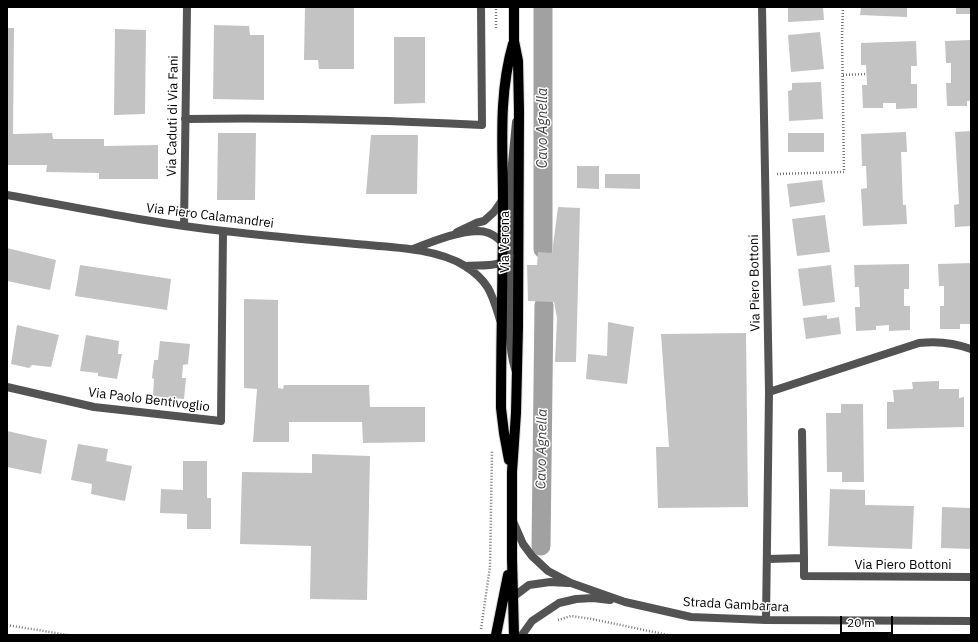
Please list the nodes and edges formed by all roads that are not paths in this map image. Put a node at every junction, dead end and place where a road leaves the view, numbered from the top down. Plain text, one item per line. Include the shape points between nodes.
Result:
1 (187, 7) edge
2 (481, 7) edge
3 (514, 7) edge
4 (762, 7) edge
5 (514, 41) junction
6 (519, 111) junction
7 (185, 118) junction
8 (7, 195) edge
9 (503, 199) junction
10 (184, 226) junction
11 (224, 231) junction
12 (446, 237) junction
13 (503, 243) junction
14 (412, 250) junction
15 (506, 259) junction
16 (465, 266) junction
17 (502, 329) junction
18 (971, 349) edge
19 (517, 374) junction
20 (7, 388) edge
21 (769, 392) junction
22 (802, 432) dead end
23 (512, 472) junction
24 (512, 519) junction
25 (512, 558) junction
26 (804, 558) junction
27 (767, 559) junction
28 (971, 577) edge
29 (571, 583) junction
30 (513, 597) junction
31 (625, 602) junction
32 (766, 620) junction
33 (971, 621) edge
34 (496, 635) edge
35 (514, 635) edge
36 (522, 635) edge

1 - 7 street, Via Caduti di Via Fani
2 - 7 street via 482,125 372,119
3 - 5 main road, Via Verona
4 - 21 street, Via Piero Bottoni
5 - 6 main road, Via Verona via 518,61
5 - 9 main road, Via Verona via 502,110
6 - 15 street, Via Verona via 514,130 512,159 511,247
6 - 19 main road, Via Verona
7 - 10 street, Via Caduti di Via Fani
8 - 10 street, Via Piero Calamandrei
9 - 12 street, Via Piero Calamandrei via 484,221
9 - 13 main road, Via Verona
10 - 11 street, Via Piero Calamandrei
11 - 14 street, Via Piero Calamandrei
11 - 20 street, Via Paolo Bentivoglio via 220,420 94,407
12 - 13 street, Via Piero Calamandrei via 477,231 494,235
12 - 14 street, Via Piero Calamandrei
13 - 15 main road, Via Verona
14 - 16 street, Via Piero Calamandrei via 447,258
15 - 16 street, Via Piero Calamandrei via 487,265
15 - 17 main road, Via Verona
15 - 19 street, Via Verona via 511,269 510,338 512,359
16 - 17 street, Via Piero Calamandrei via 485,282 494,299
17 - 23 main road, Via Verona via 501,408
18 - 21 street via 932,342 919,343
19 - 23 main road, Via Verona
21 - 27 street, Via Piero Bottoni
22 - 26 street, Via Piero Bottoni
23 - 24 main road, Via Verona
24 - 25 main road, Via Verona
24 - 29 street, Strada Gambarara via 523,544 532,556 548,572
25 - 30 main road
25 - 34 main road
26 - 27 street
26 - 28 street, Via Piero Bottoni via 804,576
27 - 32 street, Via Piero Bottoni
29 - 30 street via 550,582 528,586
29 - 31 street, Strada Gambarara
30 - 35 main road
31 - 32 street, Strada Gambarara via 691,617
31 - 36 street via 593,598 559,602 532,621
32 - 33 street, Strada Gambarara

